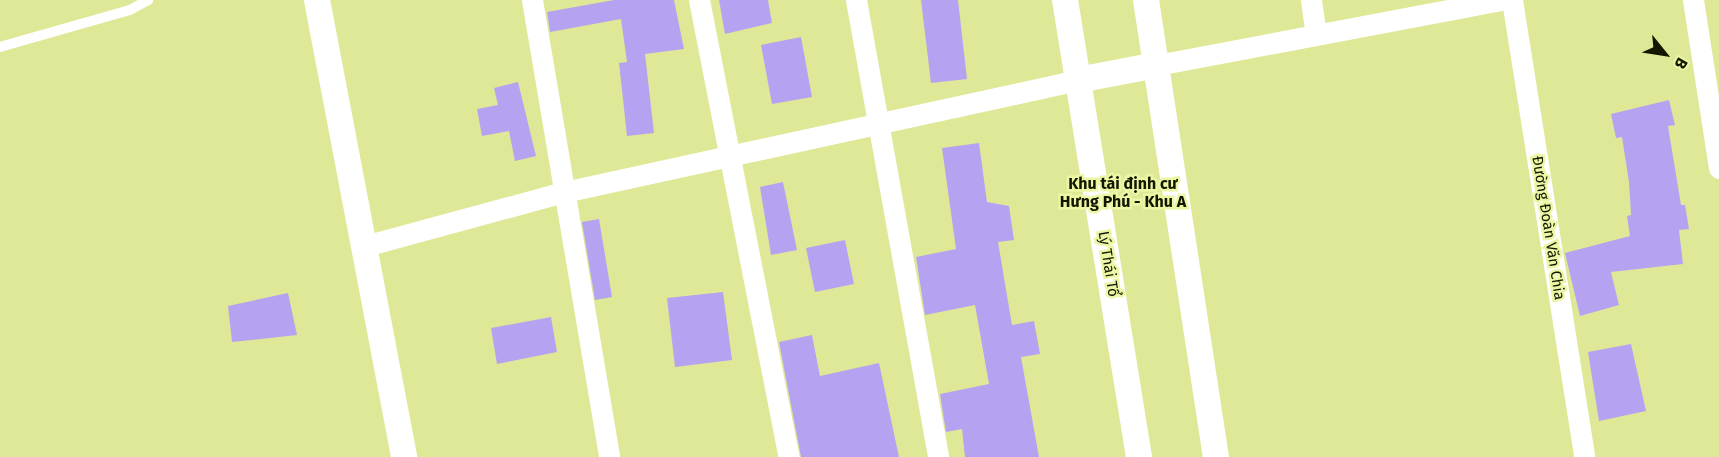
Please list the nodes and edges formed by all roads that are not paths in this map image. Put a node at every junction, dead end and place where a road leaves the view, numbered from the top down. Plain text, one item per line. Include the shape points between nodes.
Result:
1 (148, 0) edge
2 (317, 0) edge
3 (532, 0) edge
4 (699, 0) edge
5 (856, 0) edge
6 (1065, 0) edge
7 (1146, 0) edge
8 (1311, 0) edge
9 (1500, 0) edge
10 (1512, 0) edge
11 (1693, 0) edge
12 (1316, 34) junction
13 (0, 47) edge
14 (1157, 65) junction
15 (1078, 80) junction
16 (876, 124) junction
17 (726, 156) junction
18 (1719, 168) edge
19 (564, 192) junction
20 (365, 246) junction
21 (404, 457) edge
22 (609, 457) edge
23 (789, 457) edge
24 (938, 457) edge
25 (1139, 457) edge
26 (1216, 457) edge
27 (1584, 457) edge

1 - 13 lane via 130,10
2 - 20 street
3 - 19 street
4 - 17 street
5 - 16 street
6 - 15 street, Lý Thái Tổ
7 - 14 street
8 - 12 street
9 - 12 street
10 - 27 street, Đường Đoàn Văn Chia
11 - 18 street
12 - 14 street
14 - 15 street
14 - 26 street
15 - 16 street
15 - 25 street, Lý Thái Tổ
16 - 17 street
16 - 24 street
17 - 19 street
17 - 23 street
19 - 20 street
19 - 22 street
20 - 21 street

